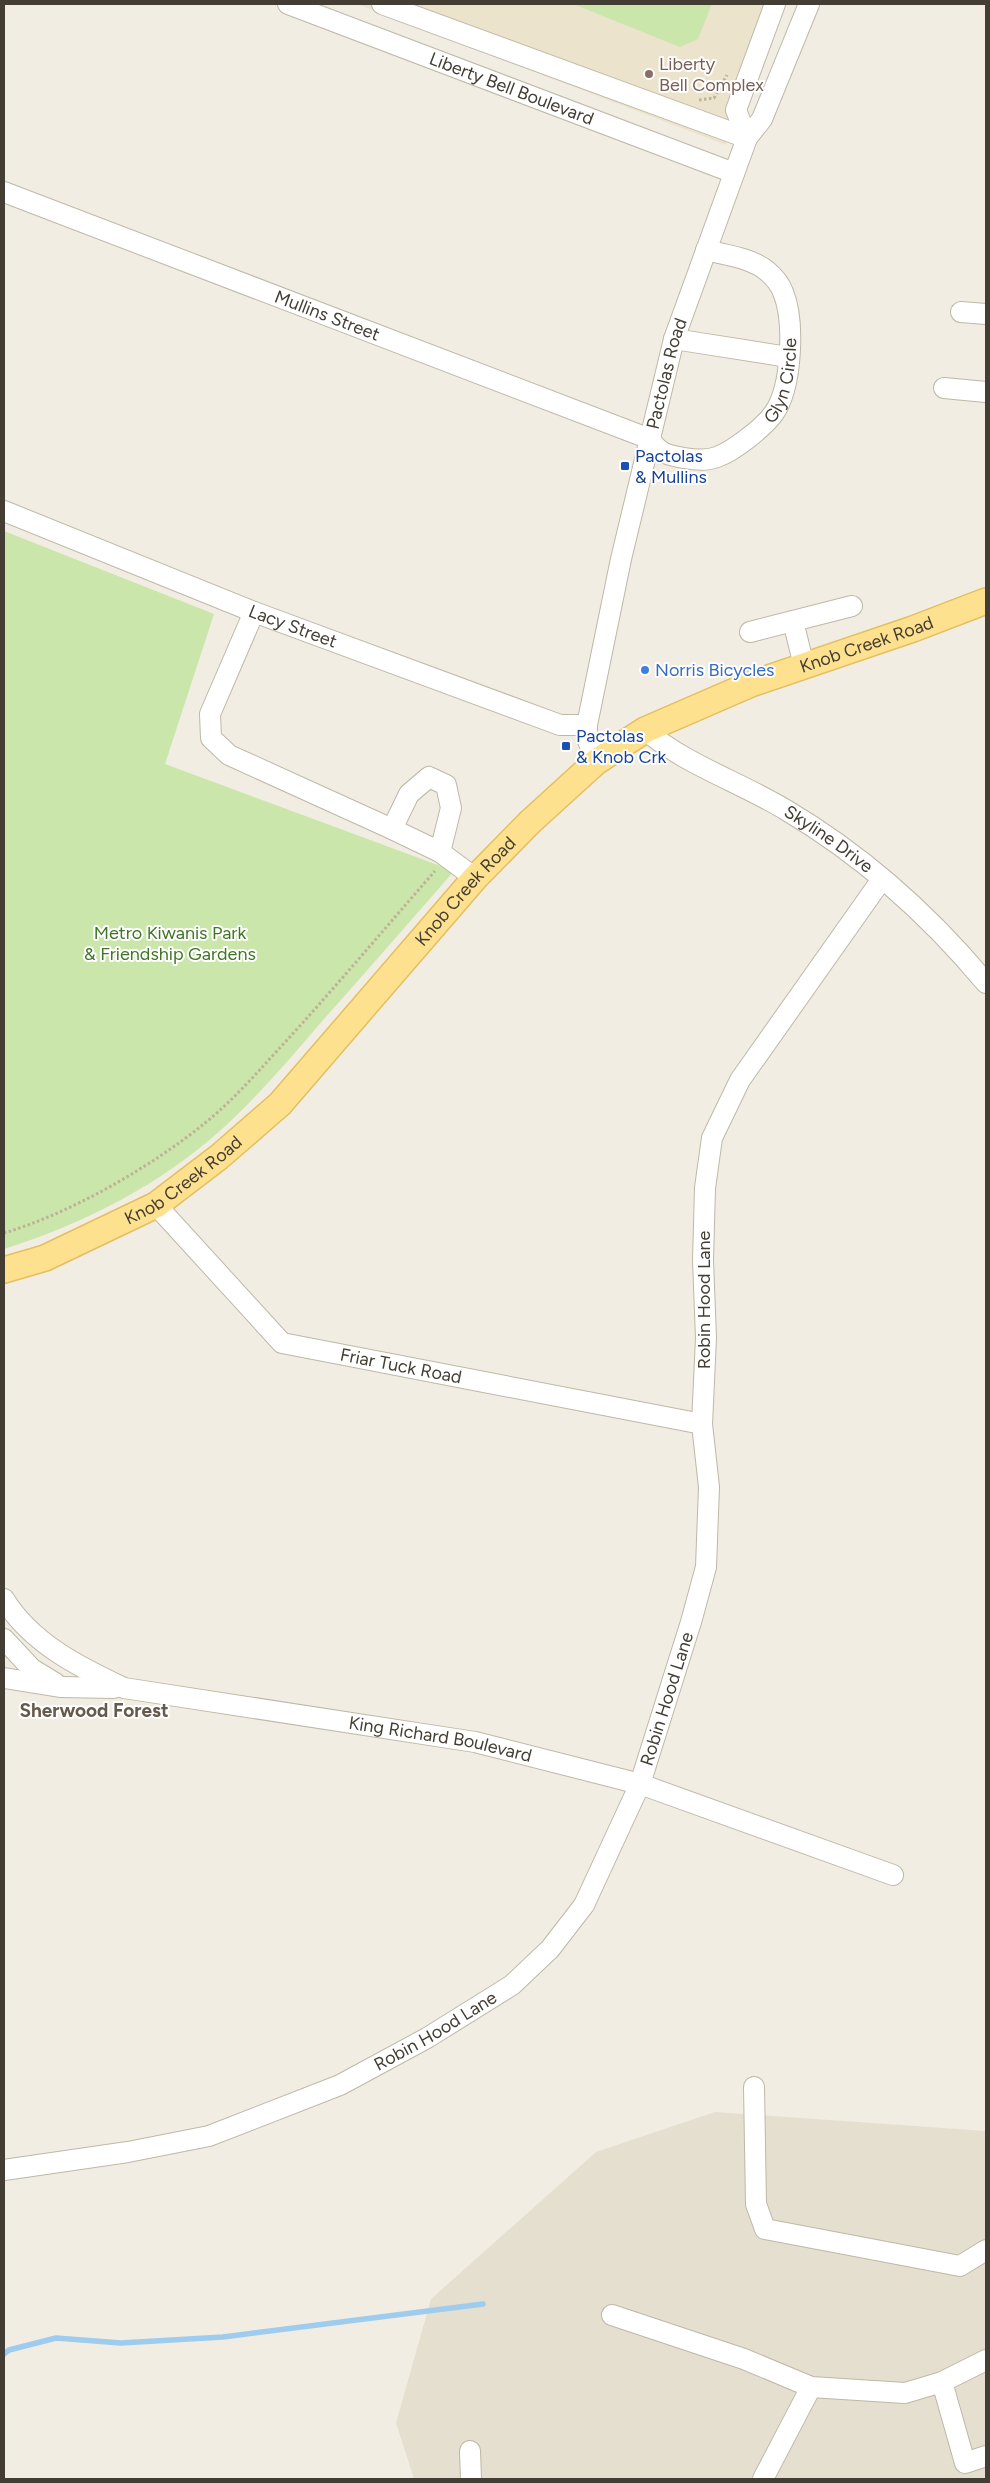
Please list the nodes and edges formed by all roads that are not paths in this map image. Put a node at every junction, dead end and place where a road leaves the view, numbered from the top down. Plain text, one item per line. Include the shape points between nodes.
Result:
1 (288, 4) edge
2 (382, 4) edge
3 (775, 4) edge
4 (809, 4) edge
5 (746, 138) junction
6 (734, 173) junction
7 (4, 192) edge
8 (706, 250) junction
9 (961, 312) dead end
10 (986, 314) edge
11 (674, 339) junction
12 (788, 357) junction
13 (944, 388) dead end
14 (986, 392) edge
15 (650, 440) junction
16 (4, 511) edge
17 (986, 601) edge
18 (852, 606) dead end
19 (254, 612) junction
20 (793, 621) junction
21 (750, 632) dead end
22 (804, 666) junction
23 (587, 725) junction
24 (645, 730) junction
25 (596, 762) junction
26 (392, 829) junction
27 (443, 854) junction
28 (475, 878) junction
29 (882, 879) junction
30 (986, 983) edge
31 (156, 1204) junction
32 (4, 1270) edge
33 (702, 1424) junction
34 (4, 1598) edge
35 (30, 1630) junction
36 (7, 1648) edge
37 (4, 1678) edge
38 (60, 1687) junction
39 (124, 1688) junction
40 (640, 1784) junction
41 (893, 1875) dead end
42 (754, 2087) dead end
43 (4, 2170) edge
44 (986, 2250) edge
45 (612, 2315) dead end
46 (986, 2360) edge
47 (942, 2382) junction
48 (811, 2387) junction
49 (470, 2451) dead end
50 (986, 2456) edge
51 (471, 2479) edge
52 (763, 2479) edge

1 - 6 street, Liberty Bell Boulevard
2 - 5 street, Liberty Bell Boulevard
3 - 5 street via 736,110
4 - 5 street, Pactolas Road via 762,119
5 - 6 street, Pactolas Road
6 - 8 street, Pactolas Road
7 - 15 street, Mullins Street
8 - 11 street, Pactolas Road
8 - 12 street, Glyn Circle via 748,262 774,277 783,291 790,322
9 - 10 street
11 - 12 street
11 - 15 street, Pactolas Road
12 - 15 street, Glyn Circle via 785,389 774,413 752,435 719,457 700,461 667,455 657,451
13 - 14 street
15 - 23 street, Pactolas Road via 621,559
16 - 19 street, Lacy Street
17 - 22 main road, Knob Creek Road
18 - 20 street
19 - 23 street, Lacy Street via 560,725
19 - 26 street via 210,714 210,738 229,755
20 - 21 street
20 - 22 street
22 - 24 main road, Knob Creek Road via 751,684
23 - 25 street, Pactolas Road via 587,738
24 - 25 main road, Knob Creek Road
24 - 29 street, Skyline Drive via 664,746 786,810
25 - 28 main road, Knob Creek Road
26 - 27 street
26 - 27 street via 409,794 429,777 446,785 451,808
27 - 28 street
28 - 31 main road, Knob Creek Road via 280,1104 219,1157
29 - 30 street, Skyline Drive via 954,945
29 - 33 street, Robin Hood Lane via 740,1080 712,1138 705,1188 706,1338
31 - 32 main road, Knob Creek Road via 45,1258
31 - 33 street, Friar Tuck Road via 282,1343
33 - 40 street, Robin Hood Lane via 709,1486 706,1567
34 - 35 street, King Richard Boulevard
35 - 36 street
35 - 39 street, King Richard Boulevard via 57,1653 86,1671
36 - 38 street
37 - 38 street
38 - 39 street
39 - 40 street, King Richard Boulevard via 475,1742
40 - 41 street, King Richard Boulevard
40 - 43 street, Robin Hood Lane via 584,1905 550,1949 512,1985 426,2038 340,2085 209,2136 128,2152
42 - 44 street via 756,2204 765,2229 960,2266
45 - 48 street via 744,2359
46 - 47 street
47 - 48 street via 905,2393
47 - 50 street via 965,2463
48 - 52 street
49 - 51 street

